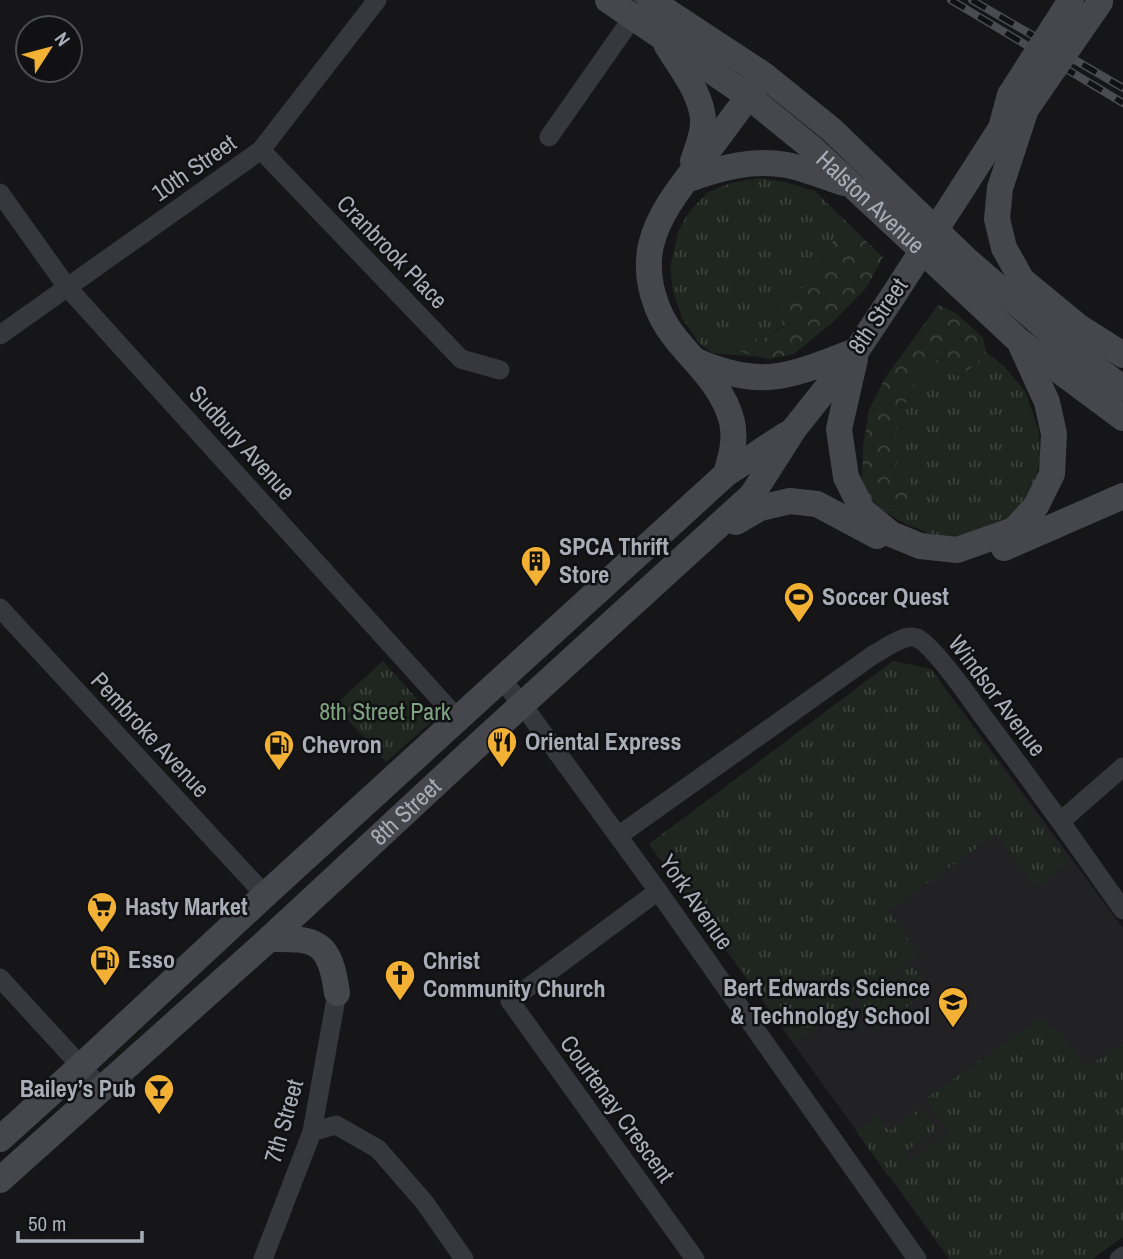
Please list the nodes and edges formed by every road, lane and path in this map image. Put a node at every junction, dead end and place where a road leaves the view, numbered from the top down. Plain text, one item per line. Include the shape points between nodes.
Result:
1 (377, 0) edge
2 (608, 0) edge
3 (1071, 0) edge
4 (1101, 1) edge
5 (643, 6) edge
6 (662, 37) junction
7 (764, 75) junction
8 (748, 96) junction
9 (1018, 102) junction
10 (549, 137) dead end
11 (261, 150) junction
12 (687, 180) junction
13 (851, 185) junction
14 (0, 192) edge
15 (67, 287) junction
16 (0, 335) edge
17 (1018, 340) junction
18 (856, 350) junction
19 (1123, 355) edge
20 (696, 361) junction
21 (500, 370) dead end
22 (1123, 388) edge
23 (1123, 418) edge
24 (794, 429) junction
25 (726, 474) junction
26 (1123, 496) edge
27 (699, 545) junction
28 (0, 608) edge
29 (502, 680) junction
30 (522, 705) junction
31 (458, 719) junction
32 (1123, 766) edge
33 (1061, 821) junction
34 (618, 836) junction
35 (659, 891) junction
36 (265, 895) junction
37 (1123, 910) edge
38 (269, 939) junction
39 (0, 978) edge
40 (337, 993) joint
41 (80, 1066) junction
42 (101, 1088) junction
43 (312, 1132) junction
44 (0, 1139) edge
45 (0, 1180) edge
46 (262, 1259) edge
47 (464, 1259) edge
48 (695, 1259) edge
49 (918, 1259) edge

1 - 11 street, 10th Street
2 - 5 main road, Halston Avenue
3 - 9 main road, 8th Street, bridge
4 - 9 main road, 8th Street, bridge
5 - 6 main road, Halston Avenue
5 - 7 main road, Halston Avenue
5 - 10 street
6 - 8 main road, Halston Avenue
6 - 12 main road via 703,113 701,141
7 - 8 main road
7 - 22 main road, Halston Avenue via 832,130 968,261 1071,350
8 - 12 main road
8 - 13 main road, Halston Avenue
9 - 18 main road, 8th Street, bridge
9 - 19 main road via 997,219 1004,248 1022,281
11 - 15 street, 10th Street
11 - 21 street, Cranbrook Place via 461,359
12 - 13 main road via 723,167 757,163 788,165
12 - 20 main road via 664,213 651,245 648,275 657,308 674,338
13 - 17 main road, Halston Avenue
14 - 15 street, Sudbury Avenue
15 - 16 street, 10th Street
15 - 31 street, Sudbury Avenue
17 - 18 main road via 1047,402 1054,434 1052,474 1036,506 1014,530 957,550 920,546 891,534 863,511 846,477 839,429
17 - 23 main road, Halston Avenue
18 - 20 main road via 767,378 742,376
18 - 24 main road, 8th Street
20 - 25 main road via 716,386 732,423 732,455
24 - 25 main road, 8th Street
24 - 27 main road, 8th Street via 752,495
25 - 29 main road, 8th Street
26 - 27 main road via 986,555 939,559 901,550 817,504 790,501 760,508
27 - 30 main road, 8th Street
28 - 36 street, Pembroke Avenue
29 - 30 street, York Avenue
29 - 31 main road, 8th Street
30 - 34 street, York Avenue
30 - 38 main road, 8th Street
31 - 36 main road, 8th Street
32 - 33 street
33 - 34 street, Windsor Avenue via 961,685 926,644 906,637 873,655
33 - 37 street, Windsor Avenue
34 - 35 street, York Avenue
35 - 48 street, Courtenay Crescent via 510,1001
35 - 49 street, York Avenue
36 - 41 main road, 8th Street
38 - 40 main road via 300,938 314,943 334,970
38 - 42 main road, 8th Street
39 - 41 street
40 - 43 street, 7th Street
41 - 42 street
41 - 44 main road, 8th Street
42 - 45 main road, 8th Street
43 - 46 street, 7th Street
43 - 47 street via 336,1125 378,1149 425,1203

